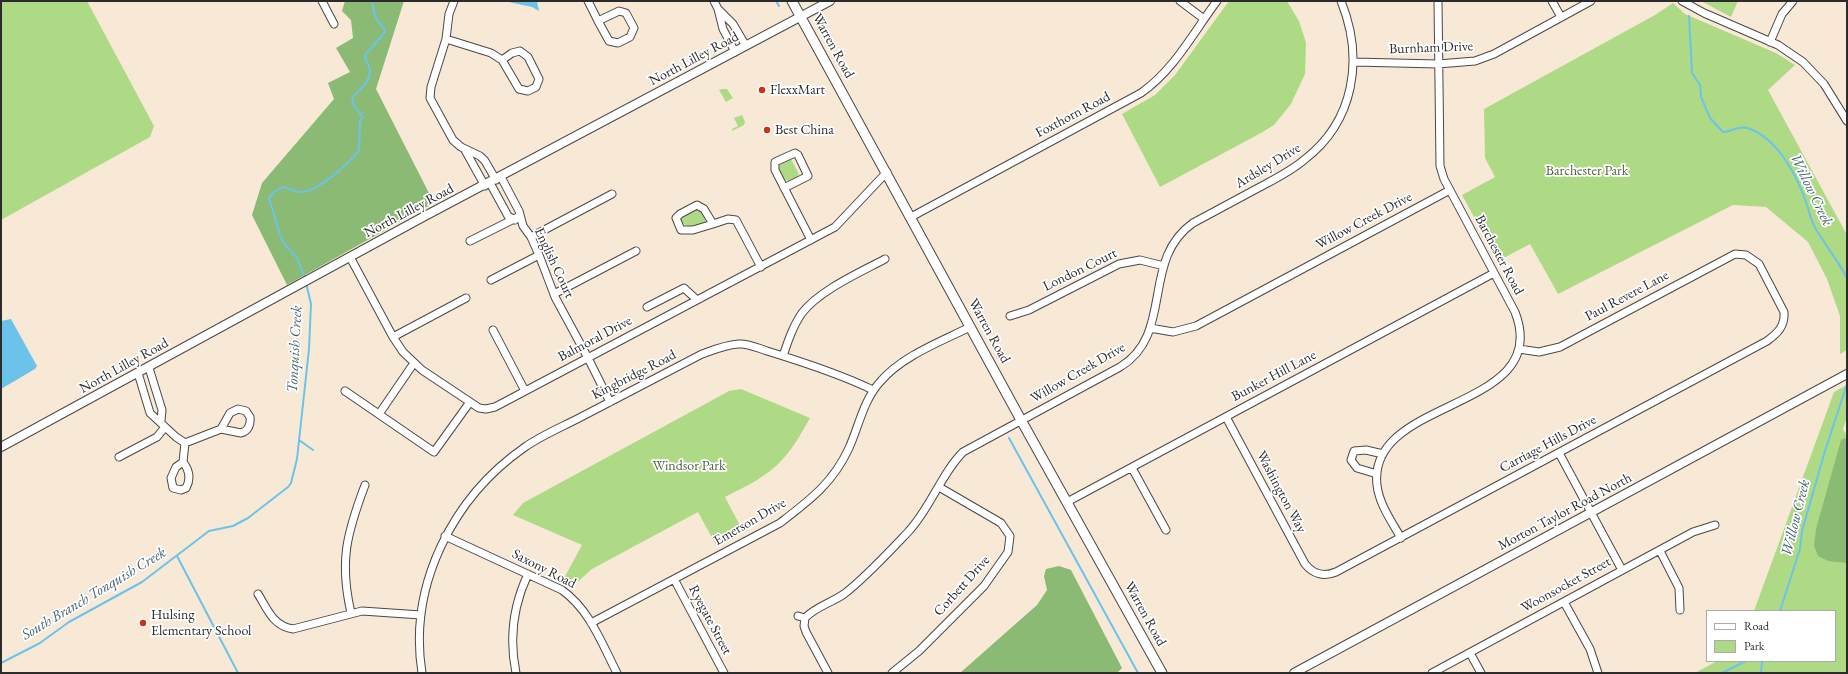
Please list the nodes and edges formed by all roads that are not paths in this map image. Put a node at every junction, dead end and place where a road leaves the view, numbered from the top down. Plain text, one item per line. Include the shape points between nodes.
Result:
1 (322, 1) edge
2 (454, 1) edge
3 (588, 1) edge
4 (714, 1) edge
5 (792, 1) edge
6 (830, 1) edge
7 (1180, 1) edge
8 (1217, 1) edge
9 (1341, 1) edge
10 (1438, 1) edge
11 (1552, 1) edge
12 (1591, 1) edge
13 (1682, 1) edge
14 (1793, 1) edge
15 (718, 9) junction
16 (801, 16) junction
17 (1561, 17) junction
18 (1204, 19) junction
19 (598, 21) junction
20 (334, 24) dead end
21 (446, 39) junction
22 (1770, 42) junction
23 (746, 46) junction
24 (735, 52) junction
25 (502, 60) junction
26 (1354, 62) junction
27 (1438, 64) junction
28 (1847, 120) edge
29 (465, 150) junction
30 (887, 172) junction
31 (493, 182) junction
32 (784, 188) junction
33 (1450, 190) junction
34 (612, 194) dead end
35 (517, 217) junction
36 (912, 217) junction
37 (713, 224) junction
38 (531, 237) junction
39 (811, 240) junction
40 (470, 241) dead end
41 (636, 251) dead end
42 (1746, 255) joint
43 (540, 256) junction
44 (350, 257) junction
45 (885, 259) dead end
46 (1164, 266) junction
47 (761, 267) junction
48 (1494, 273) junction
49 (491, 280) dead end
50 (554, 294) junction
51 (466, 298) dead end
52 (697, 300) junction
53 (647, 307) dead end
54 (1010, 316) dead end
55 (970, 327) junction
56 (1150, 328) junction
57 (493, 330) dead end
58 (392, 337) junction
59 (1519, 349) junction
60 (783, 356) junction
61 (589, 360) junction
62 (414, 363) junction
63 (149, 368) junction
64 (138, 373) junction
65 (1847, 374) edge
66 (873, 390) junction
67 (345, 391) dead end
68 (525, 392) junction
69 (470, 402) junction
70 (610, 402) junction
71 (379, 414) junction
72 (1226, 417) junction
73 (1021, 420) junction
74 (163, 424) junction
75 (220, 429) dead end
76 (185, 443) junction
77 (1, 448) edge
78 (1559, 453) junction
79 (1383, 454) junction
80 (119, 457) dead end
81 (183, 462) dead end
82 (1132, 468) junction
83 (1377, 474) junction
84 (365, 485) dead end
85 (939, 488) junction
86 (1068, 502) junction
87 (1591, 513) junction
88 (1715, 525) dead end
89 (1166, 530) dead end
90 (445, 536) junction
91 (1401, 538) junction
92 (1660, 551) junction
93 (1622, 570) junction
94 (528, 574) junction
95 (1319, 574) joint
96 (674, 579) junction
97 (258, 594) dead end
98 (1564, 602) junction
99 (1680, 610) dead end
100 (351, 613) junction
101 (421, 615) junction
102 (591, 623) junction
103 (1470, 653) junction
104 (422, 673) edge
105 (516, 673) edge
106 (617, 673) edge
107 (724, 673) edge
108 (828, 673) edge
109 (892, 673) edge
110 (1162, 673) edge
111 (1294, 673) edge
112 (1432, 673) edge
113 (1480, 673) edge
114 (1598, 673) edge

1 - 20 street
2 - 21 street via 448,19
3 - 19 street
4 - 15 street
5 - 16 main road, Warren Road
6 - 16 street, North Lilley Road
7 - 18 street
8 - 18 street, Foxthorn Road
9 - 26 street, Ardsley Drive via 1351,32
10 - 27 street, Barchester Road
11 - 17 street
12 - 17 street, Burnham Drive
13 - 22 street
14 - 22 street via 1782,14
15 - 23 street via 733,24
15 - 24 street via 722,29
16 - 23 street, North Lilley Road
16 - 30 main road, Warren Road
17 - 27 street, Burnham Drive via 1485,58 1465,63
18 - 36 street, Foxthorn Road via 1169,68 1141,93
19 - 19 street via 612,42 622,42 630,37 634,28 623,12 614,13
21 - 25 street via 491,53
21 - 29 street via 430,98 453,140
22 - 28 street via 1786,50 1815,72
23 - 24 street, North Lilley Road
24 - 31 street, North Lilley Road
25 - 25 street via 519,89 528,91 536,87 537,74 525,54 516,52
26 - 27 street, Burnham Drive
26 - 46 street, Ardsley Drive via 1344,109 1320,146 1289,171 1186,228 1171,244
27 - 33 street, Barchester Road via 1439,159 1442,175
29 - 31 street
29 - 31 street via 485,161
30 - 36 main road, Warren Road
30 - 39 street, Balmoral Drive via 835,227
31 - 35 street, English Court
31 - 35 street via 508,216
31 - 44 street, North Lilley Road
32 - 32 street via 774,166 775,162 795,153 808,176
32 - 39 street
33 - 48 street, Barchester Road
33 - 56 street, Willow Creek Drive via 1196,326 1173,332
34 - 38 street
35 - 38 street, English Court
35 - 40 street
36 - 55 main road, Warren Road
37 - 37 street via 693,230 682,230 676,218 697,205 704,209
37 - 47 street via 728,219 736,220
38 - 43 street, English Court
39 - 47 street, Balmoral Drive
41 - 50 street
42 - 59 street, Paul Revere Lane via 1735,254 1725,258 1560,347 1539,352
42 - 78 street, Carriage Hills Drive via 1759,264 1783,309 1784,317 1777,334
43 - 49 street
43 - 50 street, English Court
44 - 58 street, Balmoral Drive
44 - 63 street, North Lilley Road
45 - 60 street via 831,289 808,306 796,323
46 - 54 street, London Court via 1140,260 1119,264 1029,310
46 - 56 street, Ardsley Drive
47 - 52 street, Balmoral Drive
48 - 59 street, Barchester Road via 1517,319
48 - 72 street, Bunker Hill Lane
50 - 61 street, English Court
51 - 58 street
52 - 53 street via 684,288
52 - 61 street, Balmoral Drive
55 - 66 street, Emerson Drive via 901,363
55 - 73 main road, Warren Road
56 - 73 street, Willow Creek Drive via 1136,356 1127,363
57 - 68 street
58 - 62 street, Balmoral Drive
59 - 79 street, Barchester Road via 1511,366 1498,380 1405,430 1390,442
60 - 66 street, Kingbridge Road
60 - 70 street, Kingbridge Road via 748,345 738,344 720,348 702,354
61 - 68 street, Balmoral Drive
61 - 70 street, English Court
62 - 69 street, Balmoral Drive
62 - 71 street
63 - 64 street, North Lilley Road
63 - 74 street via 162,410
64 - 74 street via 150,413
64 - 77 street, North Lilley Road
65 - 87 street, Morton Taylor Road North
66 - 96 street, Emerson Drive via 844,460 823,489 780,523
67 - 71 street
68 - 69 street, Balmoral Drive via 492,409 482,409
69 - 71 street via 434,452
70 - 90 street, Kingbridge Road via 524,447 481,486 463,507
72 - 82 street, Bunker Hill Lane
72 - 95 street, Washington Way via 1305,564
73 - 85 street, Willow Creek Drive via 964,452 956,460
73 - 86 main road, Warren Road
74 - 76 street
74 - 80 street via 157,437
75 - 76 street
76 - 81 street
78 - 87 street
78 - 91 street, Carriage Hills Drive
79 - 83 street, Barchester Road
79 - 83 street via 1366,450 1354,451 1351,460 1357,468
82 - 86 street, Bunker Hill Lane
82 - 89 street
83 - 91 street, Barchester Road via 1379,494
84 - 100 street via 351,522 346,548 345,581
85 - 108 street, Willow Creek Drive via 916,524 863,577 844,594 802,617 806,632
85 - 109 street, Corbett Drive via 1001,523 1010,536 1008,552 984,586 919,651
86 - 110 main road, Warren Road
87 - 93 street
87 - 111 street, Morton Taylor Road North
88 - 92 street, Woonsocket Street via 1694,532
90 - 94 street, Saxony Road
90 - 101 street, Kingbridge Road via 430,573
91 - 95 street, Carriage Hills Drive via 1336,572 1328,575
92 - 93 street, Woonsocket Street
92 - 99 street via 1679,588
93 - 98 street, Woonsocket Street
94 - 102 street, Saxony Road via 570,596 581,606
94 - 105 street via 522,587 513,626
96 - 102 street, Emerson Drive
96 - 107 street, Ryegate Street
97 - 100 street via 274,620 286,628 300,628
98 - 103 street, Woonsocket Street
98 - 114 street via 1590,649
100 - 101 street via 373,611
101 - 104 street, Kingbridge Road
102 - 106 street, Saxony Road
103 - 112 street, Woonsocket Street
103 - 113 street

